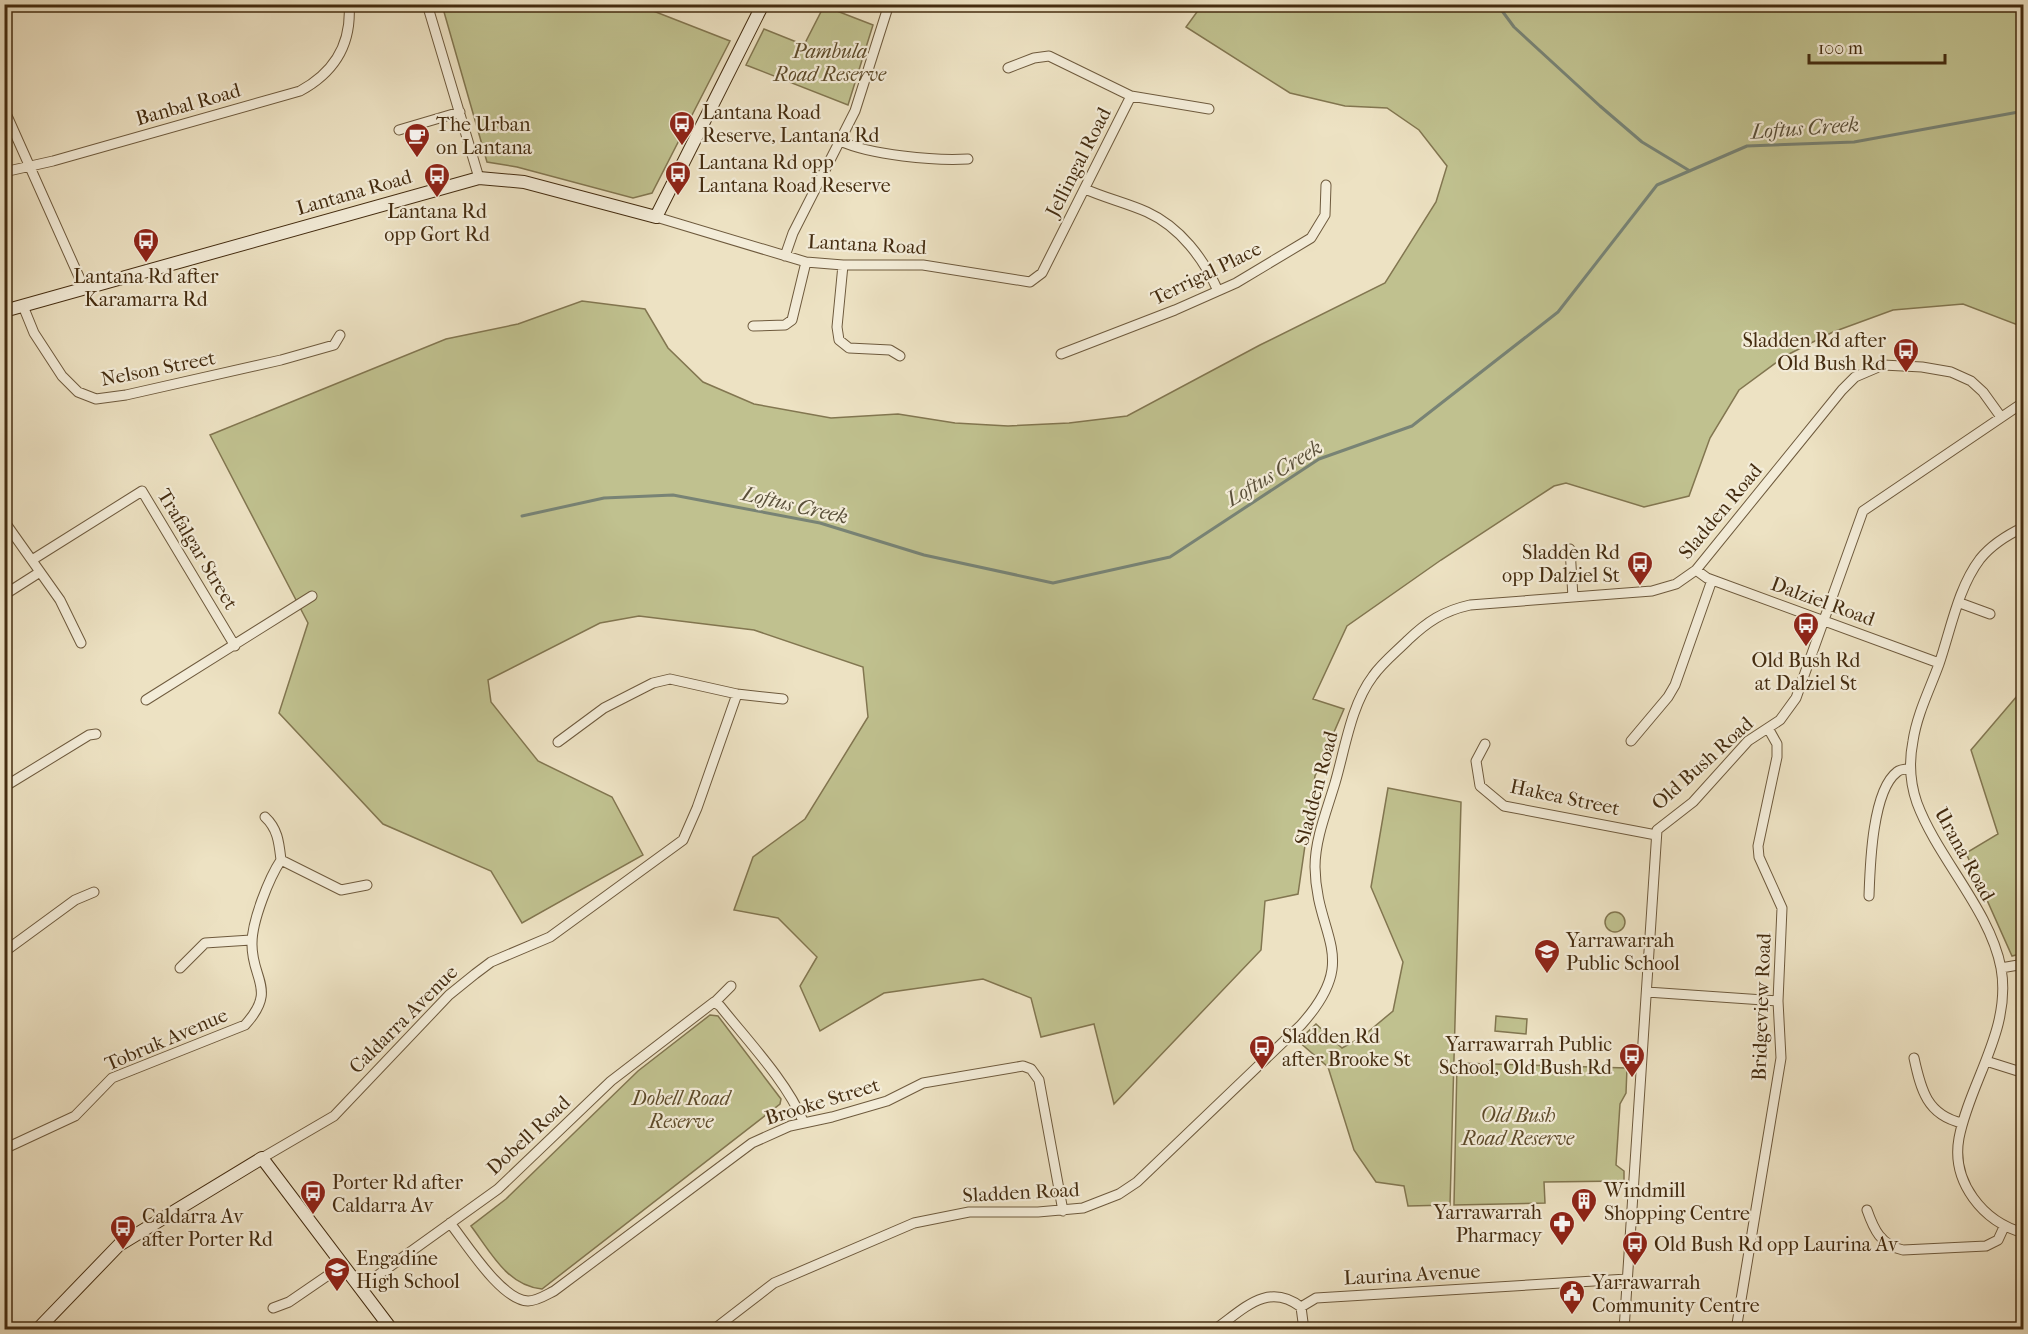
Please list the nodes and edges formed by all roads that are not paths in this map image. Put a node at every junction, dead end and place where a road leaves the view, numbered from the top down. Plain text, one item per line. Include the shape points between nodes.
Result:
1 (349, 4) edge
2 (427, 4) edge
3 (764, 4) edge
4 (889, 4) edge
5 (1008, 68) dead end
6 (1131, 96) junction
7 (4, 108) edge
8 (1209, 109) dead end
9 (460, 112) junction
10 (399, 130) dead end
11 (840, 141) junction
12 (968, 159) dead end
13 (30, 166) junction
14 (4, 172) edge
15 (479, 178) junction
16 (1326, 185) dead end
17 (1085, 189) junction
18 (656, 217) junction
19 (785, 256) junction
20 (806, 262) junction
21 (843, 265) junction
22 (1035, 281) joint
23 (84, 288) junction
24 (1218, 291) junction
25 (23, 306) junction
26 (4, 311) edge
27 (753, 326) dead end
28 (340, 335) dead end
29 (1061, 354) dead end
30 (900, 356) dead end
31 (2024, 402) edge
32 (2001, 417) junction
33 (4, 521) edge
34 (2024, 526) edge
35 (1570, 549) dead end
36 (32, 560) junction
37 (1695, 570) junction
38 (40, 572) junction
39 (1712, 580) junction
40 (4, 595) edge
41 (312, 596) dead end
42 (1573, 597) junction
43 (1960, 603) junction
44 (1990, 614) dead end
45 (1823, 619) junction
46 (81, 643) dead end
47 (235, 645) junction
48 (1939, 663) junction
49 (736, 694) junction
50 (783, 699) dead end
51 (146, 700) dead end
52 (1768, 728) junction
53 (96, 734) dead end
54 (1631, 741) dead end
55 (558, 742) dead end
56 (1485, 744) dead end
57 (1910, 769) junction
58 (4, 787) edge
59 (265, 817) dead end
60 (1656, 835) junction
61 (281, 860) junction
62 (366, 885) dead end
63 (94, 892) dead end
64 (1869, 896) dead end
65 (251, 940) junction
66 (4, 952) edge
67 (2024, 964) edge
68 (180, 968) dead end
69 (2001, 968) junction
70 (731, 986) dead end
71 (1647, 992) junction
72 (1778, 1001) junction
73 (715, 1002) junction
74 (1914, 1058) dead end
75 (1986, 1061) junction
76 (2024, 1073) edge
77 (803, 1122) junction
78 (1962, 1123) junction
79 (4, 1149) edge
80 (262, 1158) junction
81 (1868, 1210) dead end
82 (1063, 1211) junction
83 (450, 1222) junction
84 (2004, 1227) junction
85 (2024, 1233) edge
86 (343, 1265) junction
87 (1627, 1279) junction
88 (360, 1288) junction
89 (1301, 1307) junction
90 (273, 1308) dead end
91 (37, 1329) edge
92 (392, 1329) edge
93 (713, 1329) edge
94 (1214, 1329) edge
95 (1304, 1329) edge
96 (1624, 1329) edge
97 (1736, 1329) edge
98 (2011, 1329) edge
99 (2024, 1329) edge

1 - 13 street, Banbal Road via 349,28 340,57 322,77 300,91
2 - 9 street
3 - 18 street
4 - 11 street via 861,96
5 - 6 street via 1049,56
6 - 8 street, Jellingal Road
6 - 17 street, Jellingal Road
7 - 13 street
9 - 10 street
9 - 15 street
11 - 12 street via 932,159
11 - 19 street via 793,232
13 - 14 street, Banbal Road
13 - 23 street
15 - 18 street, Lantana Road via 524,182
15 - 23 street, Lantana Road
16 - 24 street, Terrigal Place via 1325,215 1311,238
17 - 22 street, Jellingal Road
17 - 24 street via 1146,212 1171,227 1199,258
18 - 19 street, Lantana Road
19 - 20 street, Lantana Road
20 - 21 street, Lantana Road
20 - 27 street via 792,320 785,325
21 - 22 street, Lantana Road via 922,265
21 - 30 street via 839,340 849,348 890,350
23 - 25 street, Lantana Road
24 - 29 street, Terrigal Place
25 - 26 street, Lantana Road
25 - 28 street, Nelson Street via 34,333 62,376 78,392 96,399 281,360 334,345
31 - 32 street, Old Bush Road
32 - 37 street, Sladden Road via 1983,392 1962,376 1899,364 1867,369 1842,390
32 - 45 street, Old Bush Road via 1863,511
33 - 36 street
34 - 43 street, Urana Road via 1987,551 1973,570
35 - 42 street
36 - 38 street
36 - 47 street, Trafalgar Street via 142,491
37 - 39 street, Dalziel Road
37 - 42 street, Sladden Road via 1661,589
38 - 40 street
38 - 46 street via 60,600
39 - 45 street, Dalziel Road
39 - 54 street via 1675,685
41 - 47 street
42 - 82 street, Sladden Road via 1448,610 1421,628 1372,676 1358,708 1317,848 1316,884 1332,944 1330,980 1324,995 1301,1025 1137,1182 1101,1202
43 - 44 street
43 - 48 street, Urana Road
45 - 48 street, Dalziel Road
45 - 52 street, Old Bush Road via 1796,699 1789,711
47 - 51 street
48 - 57 street, Urana Road via 1915,727
49 - 50 street
49 - 55 street via 669,679 652,683 604,708
49 - 80 street, Caldarra Avenue via 682,840 550,937 491,962 475,974 449,995 334,1116
52 - 60 street, Old Bush Road via 1748,741 1693,802 1660,826
52 - 72 street, Bridgeview Road via 1777,744 1777,757 1758,846 1782,908
53 - 58 street
56 - 60 street, Hakea Street via 1476,761 1480,786 1504,806
57 - 64 street via 1892,777 1877,813
57 - 69 street, Urana Road via 1918,805 1986,928
59 - 61 street via 279,839
60 - 71 street, Old Bush Road
61 - 62 street via 341,890
61 - 65 street via 269,878
63 - 66 street via 75,900
65 - 68 street via 205,943
65 - 79 street, Tobruk Avenue via 262,981 258,1007 245,1025 112,1078 75,1116
67 - 69 street
69 - 75 street, Urana Road via 2000,1016
70 - 73 street, Dobell Road
71 - 72 street
71 - 87 street, Old Bush Road
72 - 97 street, Bridgeview Road via 1780,1065
73 - 77 street via 772,1074
73 - 83 street, Dobell Road via 631,1063 498,1189
74 - 78 street via 1928,1104 1941,1115
75 - 76 street
75 - 78 street, Urana Road
77 - 82 street, Brooke Street via 872,1106 923,1083 1023,1066 1031,1069 1039,1080
77 - 83 street, Brooke Street via 752,1143 554,1291 537,1299 520,1299 506,1292
78 - 84 street, Urana Road via 1957,1151 1967,1189 1975,1203
80 - 86 street
80 - 91 street, Caldarra Avenue via 119,1245
81 - 84 street via 1879,1236 1903,1250 1986,1246 1998,1240
82 - 93 street, Sladden Road via 969,1212 914,1223 774,1283
83 - 88 street, Dobell Road
84 - 85 street, Urana Road
86 - 88 street
86 - 90 street via 289,1302
87 - 89 street, Laurina Avenue via 1316,1298
87 - 96 street, Old Bush Road
88 - 92 street
89 - 94 street via 1287,1298 1270,1296
89 - 95 street
98 - 99 street

